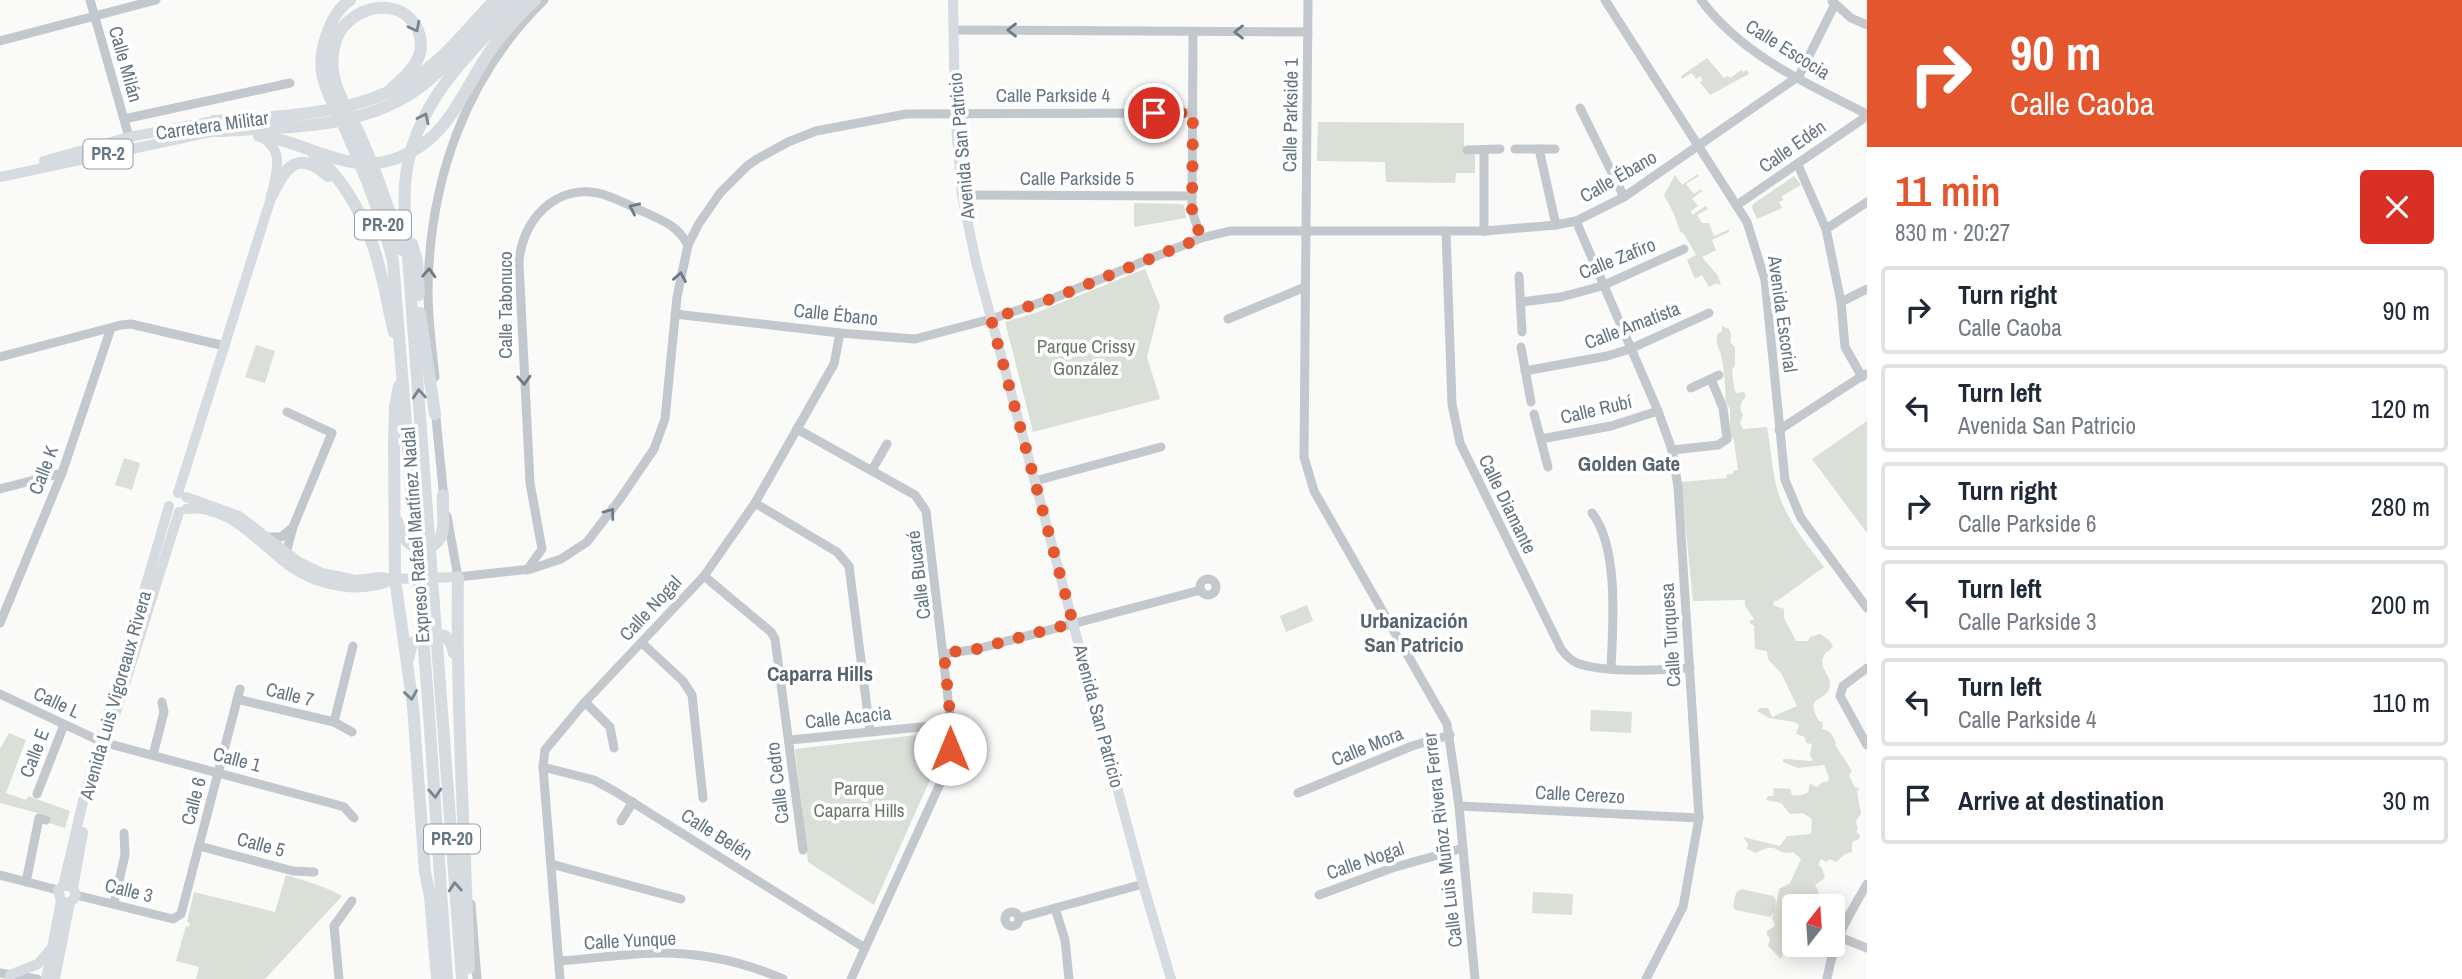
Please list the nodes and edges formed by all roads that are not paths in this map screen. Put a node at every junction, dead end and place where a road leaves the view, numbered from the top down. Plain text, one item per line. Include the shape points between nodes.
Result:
1 (90, 0) edge
2 (156, 0) edge
3 (350, 0) edge
4 (363, 0) edge
5 (495, 0) edge
6 (508, 0) edge
7 (523, 0) edge
8 (535, 0) edge
9 (544, 0) edge
10 (953, 0) edge
11 (1308, 0) edge
12 (1605, 0) edge
13 (1701, 0) edge
14 (1833, 2) edge
15 (338, 16) junction
16 (95, 17) junction
17 (1867, 25) edge
18 (953, 30) junction
19 (1194, 32) junction
20 (1308, 32) junction
21 (0, 41) edge
22 (1796, 78) junction
23 (290, 83) dead end
24 (389, 98) junction
25 (338, 102) junction
26 (1580, 108) dead end
27 (955, 113) junction
28 (1193, 113) junction
29 (1867, 115) edge
30 (124, 119) junction
31 (216, 126) junction
32 (259, 136) junction
33 (129, 137) junction
34 (1700, 146) junction
35 (305, 148) junction
36 (1500, 149) dead end
37 (1515, 149) dead end
38 (1539, 149) junction
39 (1555, 149) dead end
40 (1467, 150) dead end
41 (1484, 150) junction
42 (1798, 164) junction
43 (0, 175) edge
44 (272, 195) junction
45 (962, 195) junction
46 (1192, 196) junction
47 (350, 197) junction
48 (1624, 197) junction
49 (1867, 202) edge
50 (1737, 205) junction
51 (405, 220) junction
52 (1576, 220) junction
53 (698, 225) junction
54 (1556, 225) junction
55 (675, 227) junction
56 (1826, 229) junction
57 (1306, 230) junction
58 (1446, 231) junction
59 (1484, 231) junction
60 (1201, 238) junction
61 (688, 245) junction
62 (1684, 249) dead end
63 (409, 270) junction
64 (1519, 276) dead end
65 (1602, 286) junction
66 (1305, 287) junction
67 (1867, 289) edge
68 (1521, 302) junction
69 (1841, 302) junction
70 (1709, 313) dead end
71 (675, 314) junction
72 (991, 319) junction
73 (1228, 319) dead end
74 (111, 328) junction
75 (1522, 332) dead end
76 (840, 333) junction
77 (225, 346) junction
78 (1521, 347) dead end
79 (1630, 348) junction
80 (0, 357) edge
81 (402, 362) junction
82 (1525, 371) junction
83 (1865, 375) edge
84 (1690, 388) dead end
85 (1531, 402) dead end
86 (1658, 411) junction
87 (288, 412) dead end
88 (435, 414) junction
89 (1534, 414) dead end
90 (797, 429) junction
91 (1779, 430) junction
92 (1541, 439) junction
93 (887, 444) dead end
94 (1161, 447) dead end
95 (1672, 450) junction
96 (1548, 467) dead end
97 (872, 470) junction
98 (62, 473) junction
99 (1035, 481) junction
100 (0, 489) edge
101 (443, 495) junction
102 (180, 503) junction
103 (755, 503) junction
104 (1592, 513) dead end
105 (395, 514) junction
106 (293, 527) junction
107 (267, 537) junction
108 (542, 549) junction
109 (286, 552) junction
110 (561, 559) junction
111 (527, 569) junction
112 (704, 576) junction
113 (458, 577) junction
114 (395, 579) junction
115 (1201, 590) dead end
116 (1867, 608) edge
117 (0, 623) edge
118 (1073, 623) junction
119 (642, 643) junction
120 (353, 646) dead end
121 (944, 653) junction
122 (457, 663) junction
123 (407, 665) junction
124 (1611, 668) junction
125 (1690, 668) junction
126 (1867, 668) edge
127 (0, 694) edge
128 (239, 694) joint
129 (435, 700) junction
130 (162, 702) dead end
131 (585, 702) junction
132 (334, 722) junction
133 (951, 724) junction
134 (64, 725) junction
135 (870, 731) junction
136 (352, 732) dead end
137 (1450, 735) junction
138 (790, 740) junction
139 (103, 742) junction
140 (1867, 745) edge
141 (614, 748) dead end
142 (153, 755) junction
143 (543, 768) junction
144 (219, 772) junction
145 (1298, 793) dead end
146 (37, 794) dead end
147 (703, 798) dead end
148 (633, 802) junction
149 (1459, 806) junction
150 (354, 818) dead end
151 (1699, 818) junction
152 (46, 820) dead end
153 (621, 821) dead end
154 (124, 833) dead end
155 (199, 846) junction
156 (1463, 848) junction
157 (803, 850) dead end
158 (551, 864) junction
159 (314, 872) dead end
160 (0, 875) edge
161 (26, 882) junction
162 (468, 884) junction
163 (1143, 884) junction
164 (1867, 884) edge
165 (67, 894) junction
166 (1319, 895) dead end
167 (681, 899) dead end
168 (352, 901) dead end
169 (114, 904) junction
170 (1055, 908) junction
171 (1019, 918) dead end
172 (173, 919) joint
173 (1845, 922) edge
174 (1845, 939) edge
175 (52, 945) junction
176 (865, 948) junction
177 (1867, 948) edge
178 (1831, 957) edge
179 (559, 961) junction
180 (9, 976) edge
181 (37, 979) edge
182 (46, 979) edge
183 (55, 979) edge
184 (339, 979) edge
185 (435, 979) edge
186 (447, 979) edge
187 (462, 979) edge
188 (468, 979) edge
189 (477, 979) edge
190 (560, 979) edge
191 (783, 979) edge
192 (851, 979) edge
193 (1069, 979) edge
194 (1171, 979) edge
195 (1475, 979) edge
196 (1646, 979) edge
197 (1827, 979) edge

1 - 16 street, Calle Milán
2 - 16 street
3 - 15 highway
4 - 15 highway
5 - 24 highway, PR-2 via 439,59
6 - 24 highway, PR-2 via 435,75 416,90
51 -> 7 highway via 409,161 425,116 453,73
8 - 35 highway via 492,48 454,113 432,138 407,154 375,163 356,163
88 -> 9 street via 429,270 450,155 466,110 495,57
10 - 18 main road, Avenida San Patricio
11 - 20 street, Calle Parkside 1
12 - 34 street, Avenida Escorial
13 - 22 street, Calle Escocia via 1747,47
14 - 17 street
14 - 22 street, Calle Ébano
15 - 25 highway via 327,33 321,58 323,78
16 - 21 street
16 - 30 street, Calle Milán
19 -> 18 street
18 - 27 main road, Avenida San Patricio
20 -> 19 street
19 - 28 street
20 - 57 street, Calle Parkside 1
22 - 29 street, Calle Escocia
22 - 34 street, Calle Ébano
23 - 30 street
25 -> 24 highway via 333,71 337,37 357,14 384,5 407,14 420,40 414,65
24 - 31 highway, Carretera Militar / PR-2 via 303,121
25 - 63 highway, PR-20 via 386,197
25 - 81 highway, Expreso Rafael Martínez Nadal / PR-20 via 393,261
26 - 48 street
27 - 28 street, Calle Parkside 4
27 - 45 main road, Avenida San Patricio
27 - 53 street, Calle Parkside 4 via 867,120 788,142 747,166 720,193
28 - 46 street
29 - 42 street, Calle Edén
30 - 33 street, Calle Milán
31 - 32 main road
31 - 33 main road, Carretera Militar / PR-2
31 - 43 main road, Carretera Militar / PR-2
32 - 35 highway
32 - 44 main road, Avenida Luis Vigoreaux Rivera via 270,142 278,157
33 - 43 main road, Carretera Militar / PR-2
34 - 48 street, Calle Ébano
34 - 50 street, Avenida Escorial
35 - 47 highway via 332,169
36 - 41 street
37 - 38 street
38 - 39 street
38 - 54 street
40 - 41 street
41 - 59 street
42 - 50 street, Calle Edén
42 - 56 street
44 - 47 highway via 282,173 301,163 324,172
44 - 77 main road, Avenida Luis Vigoreaux Rivera
45 - 46 street, Calle Parkside 5
45 - 72 main road, Avenida San Patricio
46 - 60 street
47 - 81 highway via 382,275
48 - 52 street, Calle Ébano
49 - 56 street
50 - 91 street, Avenida Escorial via 1765,280
51 - 63 highway
51 - 88 highway via 417,261
52 - 54 street, Calle Ébano
52 - 65 street, Calle Turquesa
53 - 55 street
53 - 61 street, Calle Parkside 4
54 - 59 street, Calle Ébano
55 - 61 street, Calle Tabonuco
55 -> 108 street, Calle Tabonuco via 614,198 582,192 559,198 538,212 525,234 519,263 523,378 530,483
56 - 69 street
57 - 58 street, Calle Ébano
57 - 60 street, Calle Ébano via 1230,231
57 - 66 street, Calle Luis Muñoz Rivera Ferrer
58 - 59 street, Calle Ébano
58 - 124 street, Calle Diamante via 1452,404 1460,443 1560,649 1582,665
60 - 72 street, Calle Ébano
71 -> 61 street, Calle Parkside 4
62 - 65 street, Calle Zafiro
129 -> 63 highway, Expreso Rafael Martínez Nadal / PR-20 via 426,486
64 - 68 street
65 - 68 street, Calle Zafiro
65 - 79 street, Calle Turquesa
66 - 73 street
66 - 137 street, Calle Luis Muñoz Rivera Ferrer via 1306,467 1314,491 1441,710
67 - 69 street
68 - 75 street
69 - 83 street via 1845,347
70 - 79 street, Calle Amatista
71 - 76 street, Calle Ébano
110 -> 71 street, Calle Parkside 4 via 587,542 654,449 665,419
72 - 76 street, Calle Ébano via 909,340
72 - 99 main road, Avenida San Patricio
74 - 77 street via 131,324
74 - 80 street
74 - 98 street, Calle K
76 - 90 street, Calle Nogal via 834,364
77 - 102 main road, Avenida Luis Vigoreaux Rivera
78 - 82 street
79 - 82 street, Calle Amatista via 1583,362
79 - 86 street, Calle Turquesa
81 - 105 highway via 395,407
81 - 129 highway, Expreso Rafael Martínez Nadal / PR-20
82 - 85 street
83 - 91 street
84 - 95 street via 1715,377 1727,439 1718,445
86 - 92 street, Calle Rubí via 1611,426
86 - 95 street, Calle Turquesa
87 - 106 street via 332,433
88 - 101 street
89 - 92 street
90 - 97 street, Calle Bucaré
90 - 103 street, Calle Nogal
91 - 116 street, Avenida Escorial via 1785,480 1801,518
92 - 96 street
93 - 97 street
94 - 99 street
95 - 125 street, Calle Turquesa
97 - 121 street, Calle Bucaré via 915,495 926,511
98 - 100 street
98 - 117 street, Calle K
99 - 118 main road, Avenida San Patricio
101 - 105 highway via 442,532 430,547 407,542
101 - 113 street
102 - 107 main road via 232,512
102 - 114 main road via 234,522 293,569 321,581 360,587
102 - 139 main road, Avenida Luis Vigoreaux Rivera
103 - 112 street, Calle Nogal
103 - 135 street via 837,552 849,566
104 - 124 street via 1608,548 1614,619
105 - 114 highway
106 - 107 street via 281,537
106 - 109 street
107 - 109 main road
108 - 110 street
108 - 111 street
109 - 114 main road via 306,567 328,575
110 - 111 street, Calle Parkside 4
111 - 113 street, Calle Parkside 4
112 - 119 street, Calle Nogal
112 - 138 street, Calle Cedro via 775,639
113 - 114 main road
113 - 122 highway
114 - 123 highway
115 - 118 street
118 - 121 street via 977,649
118 - 163 main road, Avenida San Patricio
119 - 131 street, Calle Nogal
119 - 147 street via 692,695
120 - 132 street
121 - 133 street, Calle Bucaré
122 - 123 highway via 449,639 433,633 412,643
122 - 162 highway
123 -> 185 highway
124 - 125 street, Calle Diamante
125 - 151 street, Calle Turquesa
126 - 140 street via 1843,686 1840,696
127 - 134 street, Calle L
128 - 132 street, Calle 7
128 - 144 street, Calle 6
129 -> 186 highway, Expreso Rafael Martínez Nadal / PR-20
187 -> 129 highway, Expreso Rafael Martínez Nadal / PR-20
130 - 142 street via 164,712
131 - 141 street via 610,727
131 - 143 street, Calle Nogal via 545,750
132 - 136 street, Calle 7
133 - 135 street, Calle Acacia
133 - 176 street, Calle Bucaré via 944,775
134 - 139 street, Calle L
134 - 146 street, Calle E
135 - 138 street, Calle Acacia
137 - 145 street, Calle Mora
137 - 149 street, Calle Luis Muñoz Rivera Ferrer
138 - 157 street, Calle Cedro
139 - 142 street, Calle 1
139 - 165 main road, Avenida Luis Vigoreaux Rivera
142 - 144 street, Calle 1
143 - 148 street, Calle Belén via 594,780
143 - 158 street, Calle Nogal
144 - 150 street, Calle 1 via 344,807
144 - 155 street, Calle 6
148 - 153 street
148 - 176 street, Calle Belén
149 - 151 street, Calle Cerezo
149 - 156 street, Calle Luis Muñoz Rivera Ferrer
151 - 196 street, Calle Turquesa via 1683,907
152 - 161 street via 39,818
154 - 169 street via 125,855
155 - 159 street, Calle 5 via 293,871
155 - 172 street, Calle 6 via 181,914
156 - 166 street, Calle Nogal
156 - 195 street, Calle Luis Muñoz Rivera Ferrer
158 - 167 street
158 - 179 street, Calle Nogal
160 - 161 street, Calle 3
161 - 165 street, Calle 3
162 - 188 highway
162 - 189 street
163 - 170 street
163 - 194 main road, Avenida San Patricio
164 - 173 street
165 - 169 street, Calle 3
165 - 175 main road, Avenida Luis Vigoreaux Rivera
165 - 183 main road, Avenida Luis Vigoreaux Rivera
168 - 184 street via 334,926
169 - 172 street, Calle 3
170 - 171 street
170 - 193 street via 1065,940
174 - 177 street
175 - 180 main road via 38,964
175 - 182 main road, Avenida Luis Vigoreaux Rivera
176 - 192 street, Calle Bucaré
178 - 197 street
179 - 190 street, Calle Nogal
179 - 191 street, Calle Yunque via 687,955 742,964
180 - 181 street

